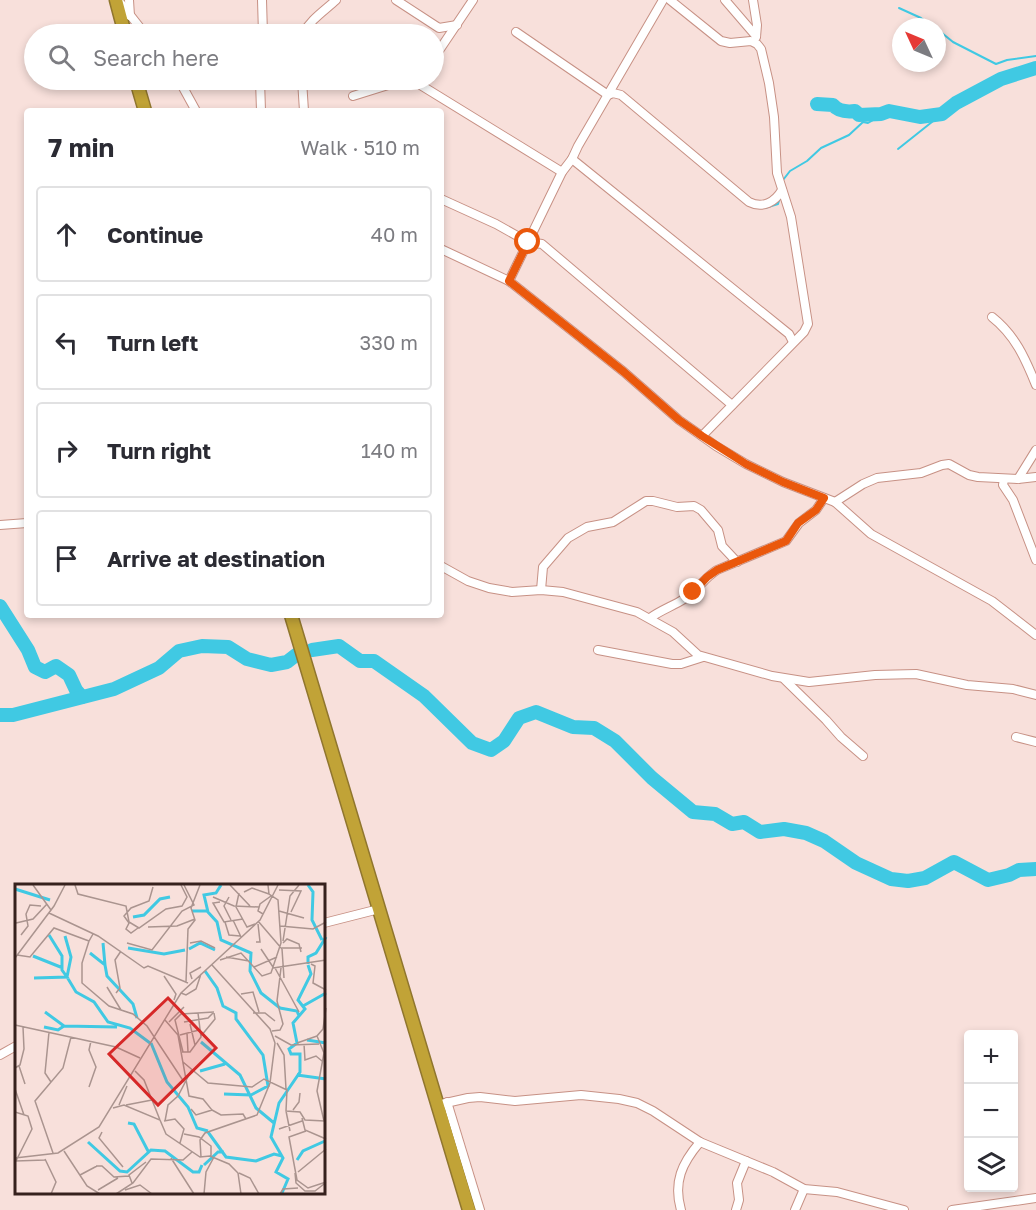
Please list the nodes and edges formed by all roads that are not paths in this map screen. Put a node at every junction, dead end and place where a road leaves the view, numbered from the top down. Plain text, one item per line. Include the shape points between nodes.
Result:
1 (117, 0) edge
2 (129, 0) edge
3 (262, 0) edge
4 (336, 0) edge
5 (473, 0) edge
6 (663, 0) edge
7 (670, 0) edge
8 (725, 0) edge
9 (753, 0) edge
10 (402, 1) edge
11 (130, 17) junction
12 (123, 24) edge
13 (136, 24) edge
14 (263, 24) edge
15 (308, 24) edge
16 (434, 24) edge
17 (457, 25) junction
18 (444, 28) edge
19 (516, 32) dead end
20 (755, 39) junction
21 (444, 44) edge
22 (139, 90) edge
23 (184, 90) edge
24 (260, 90) edge
25 (303, 90) edge
26 (372, 90) edge
27 (431, 90) edge
28 (608, 95) junction
29 (353, 96) dead end
30 (143, 108) edge
31 (194, 108) edge
32 (261, 108) edge
33 (304, 108) edge
34 (572, 159) junction
35 (562, 172) junction
36 (782, 190) junction
37 (444, 200) edge
38 (528, 242) junction
39 (444, 250) edge
40 (509, 281) junction
41 (992, 317) dead end
42 (793, 342) junction
43 (1036, 385) edge
44 (732, 405) junction
45 (702, 436) junction
46 (1036, 450) edge
47 (1036, 477) edge
48 (1004, 479) junction
49 (1018, 480) junction
50 (824, 498) junction
51 (835, 502) junction
52 (24, 522) edge
53 (0, 525) edge
54 (1036, 560) edge
55 (737, 562) junction
56 (444, 568) edge
57 (541, 590) junction
58 (292, 618) edge
59 (650, 618) junction
60 (1036, 635) edge
61 (598, 650) dead end
62 (705, 657) junction
63 (783, 678) junction
64 (1036, 695) edge
65 (1016, 737) dead end
66 (1036, 742) edge
67 (863, 756) dead end
68 (380, 909) junction
69 (326, 922) edge
70 (15, 1047) edge
71 (0, 1055) edge
72 (442, 1104) junction
73 (700, 1142) junction
74 (746, 1161) junction
75 (804, 1189) junction
76 (1036, 1198) edge
77 (678, 1200) junction
78 (868, 1200) junction
79 (469, 1210) edge
80 (480, 1210) edge
81 (675, 1210) edge
82 (681, 1210) edge
83 (736, 1210) edge
84 (795, 1210) edge
85 (867, 1210) edge
86 (904, 1210) edge
87 (952, 1210) edge

1 - 11 street
1 - 12 highway
2 - 11 street
3 - 14 street
4 - 15 street
5 - 17 street
6 - 28 street
7 - 20 street via 721,41
8 - 20 street
9 - 20 street
10 - 16 street
11 - 13 street
17 - 18 street
17 - 21 street
19 - 28 street
20 - 36 street via 769,83
22 - 30 highway
23 - 31 street
24 - 32 street
25 - 33 street
26 - 29 street
27 - 35 street
28 - 34 street
28 - 36 street via 621,95 753,205 776,200
34 - 35 street
34 - 42 street via 789,334
35 - 38 street
36 - 42 street via 791,216 808,324
37 - 38 street
38 - 40 street
38 - 44 street via 543,244
39 - 40 street
40 - 45 street
41 - 43 street via 1014,339
42 - 44 street
44 - 45 street
45 - 50 street via 746,464
46 - 49 street
47 - 49 street
48 - 49 street
48 - 51 street via 969,475 949,464 921,473 877,478
48 - 54 street via 1003,485 1013,500
50 - 51 street
50 - 55 street via 786,541
51 - 60 street via 871,534 992,601
52 - 53 street
55 - 57 street via 722,546 718,530 701,510 646,501 613,522 587,527 568,538 543,567
55 - 59 street via 717,570 684,599
56 - 57 street via 489,588 512,592
57 - 59 street via 574,594
58 - 68 highway
59 - 62 street
61 - 62 street via 672,664
62 - 63 street
63 - 64 street via 808,682 916,674
63 - 67 street
65 - 66 street
68 - 69 street
68 - 72 highway
70 - 71 street
72 - 73 street via 468,1098 619,1098 653,1111
72 - 79 highway
72 - 80 street
73 - 74 street
73 - 77 street via 680,1170
74 - 75 street
74 - 83 street via 737,1183
75 - 78 street
75 - 84 street
76 - 87 street
77 - 81 street
77 - 82 street
78 - 85 street
78 - 86 street

